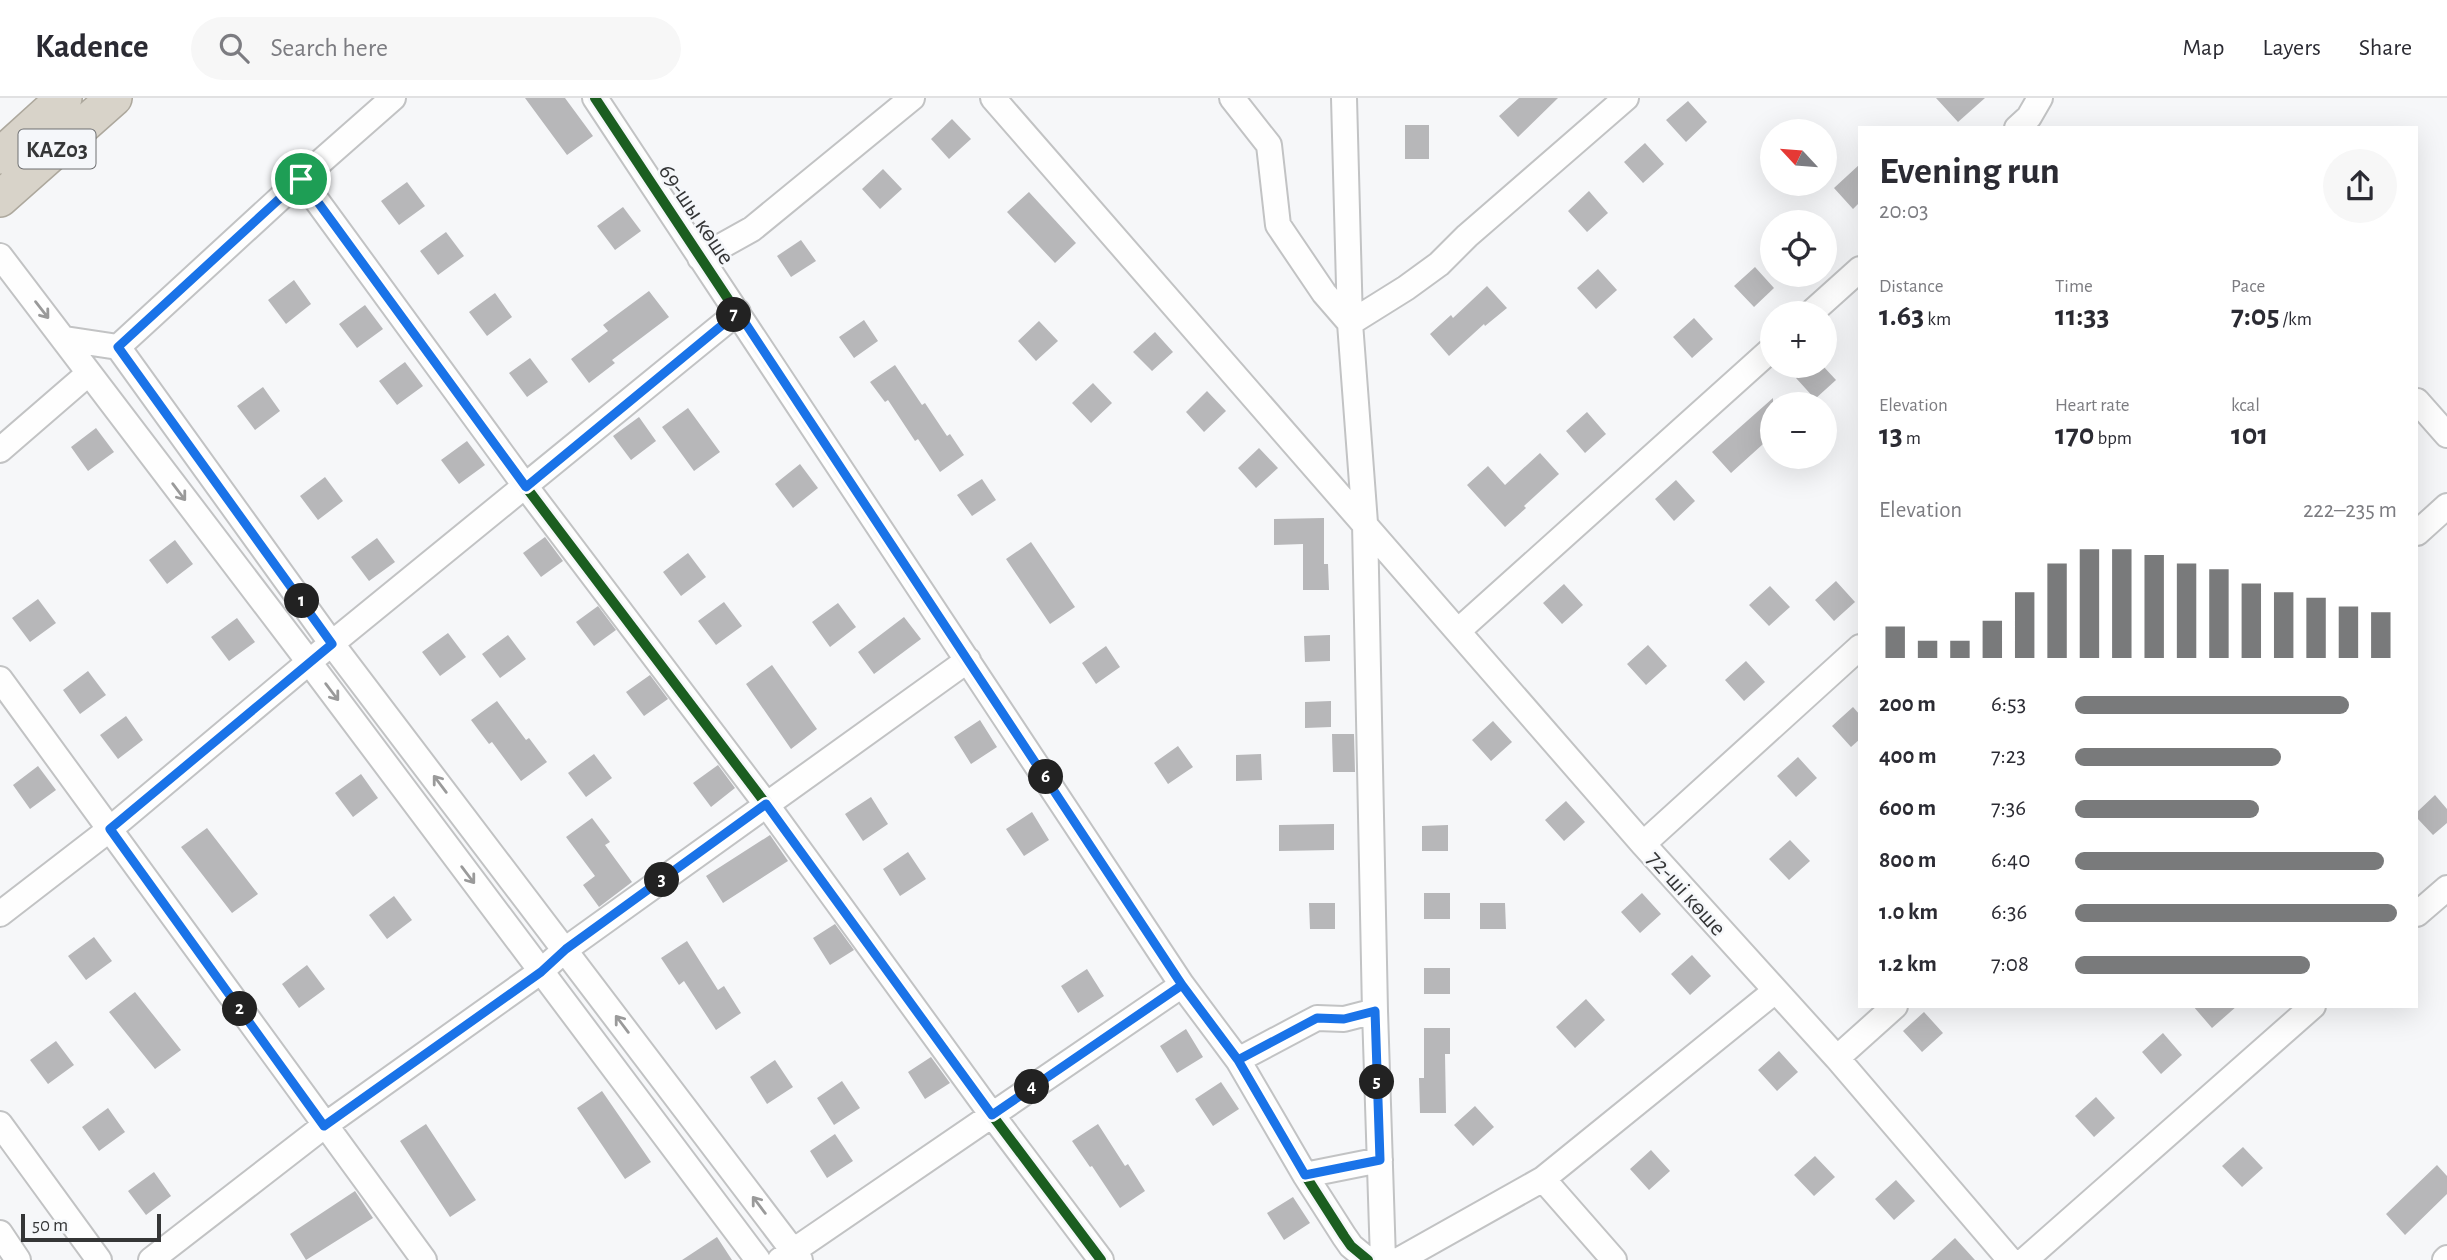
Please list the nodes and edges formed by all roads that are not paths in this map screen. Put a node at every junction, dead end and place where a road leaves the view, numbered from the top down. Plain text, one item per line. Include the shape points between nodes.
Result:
1 (64, 98) edge
2 (114, 98) edge
3 (393, 98) edge
4 (595, 98) edge
5 (912, 98) edge
6 (993, 98) edge
7 (1232, 98) edge
8 (1344, 98) edge
9 (1626, 98) edge
10 (2040, 98) edge
11 (2019, 126) edge
12 (0, 156) edge
13 (301, 179) junction
14 (0, 199) edge
15 (0, 256) edge
16 (700, 258) junction
17 (1858, 271) edge
18 (1824, 301) edge
19 (738, 312) junction
20 (1350, 323) junction
21 (65, 339) junction
22 (118, 347) junction
23 (1760, 360) edge
24 (89, 373) junction
25 (2418, 402) edge
26 (2447, 435) edge
27 (0, 450) edge
28 (526, 487) junction
29 (2447, 506) edge
30 (1365, 523) junction
31 (2418, 532) edge
32 (1458, 631) junction
33 (332, 644) junction
34 (1858, 650) edge
35 (968, 660) junction
36 (309, 662) junction
37 (0, 679) edge
38 (766, 804) junction
39 (110, 829) junction
40 (1643, 844) junction
41 (2447, 888) edge
42 (0, 914) edge
43 (2418, 914) edge
44 (566, 949) junction
45 (541, 972) junction
46 (1182, 985) junction
47 (1775, 991) junction
48 (1893, 1008) edge
49 (2311, 1008) edge
50 (1375, 1011) junction
51 (1837, 1058) junction
52 (1238, 1060) junction
53 (992, 1115) junction
54 (0, 1124) edge
55 (324, 1126) junction
56 (1380, 1160) junction
57 (1305, 1175) junction
58 (1543, 1179) junction
59 (0, 1233) edge
60 (790, 1257) edge
61 (18, 1260) edge
62 (99, 1260) edge
63 (151, 1260) edge
64 (424, 1260) edge
65 (758, 1260) edge
66 (1101, 1260) edge
67 (1368, 1260) edge
68 (1383, 1260) edge
69 (1399, 1260) edge
70 (1614, 1260) edge
71 (2010, 1260) edge
72 (2025, 1260) edge

1 - 12 highway, KАZ03
2 - 14 highway, KАZ03
3 - 13 street
4 - 16 street, 69-шы көше
5 - 16 street via 752,229
6 - 30 street, 72-ші көше
7 - 20 street via 1269,145 1278,225
8 - 20 street
9 - 20 street via 1440,264
10 - 11 street
13 - 22 street
13 - 28 street
15 -> 21 street
16 - 19 street, 69-шы көше
17 - 18 street
19 - 28 street
19 - 35 street, 69-шы көше
20 - 30 street
21 - 22 street
21 - 24 street
22 - 33 street
23 - 32 street
24 - 27 street
24 -> 36 street
25 - 26 street
28 - 33 street
28 - 38 street
29 - 31 street
30 - 32 street, 72-ші көше
30 - 50 street
32 - 40 street, 72-ші көше
33 - 36 street
44 -> 33 street
34 - 40 street
35 - 38 street
35 - 46 street, 69-шы көше
36 - 39 street
36 -> 45 street
37 - 39 street
38 - 44 street
38 - 53 street
39 - 42 street
39 - 55 street
40 - 47 street, 72-ші көше
41 - 43 street
44 - 45 street
60 -> 44 street
45 - 55 street
45 - 65 street
46 - 52 street, 69-шы көше
46 - 53 street
47 - 51 street, 72-ші көше
47 - 58 street
48 - 51 street
49 - 72 street
50 - 52 street via 1344,1019 1317,1018
50 - 56 street
51 - 71 street, 72-ші көше
52 - 57 street, 69-шы көше
53 - 60 street
53 - 66 street
54 - 62 street
55 - 63 street
55 - 64 street
56 - 57 street
56 - 68 street
57 - 67 street, 69-шы көше via 1351,1246
58 - 69 street
58 - 70 street
59 - 61 street

